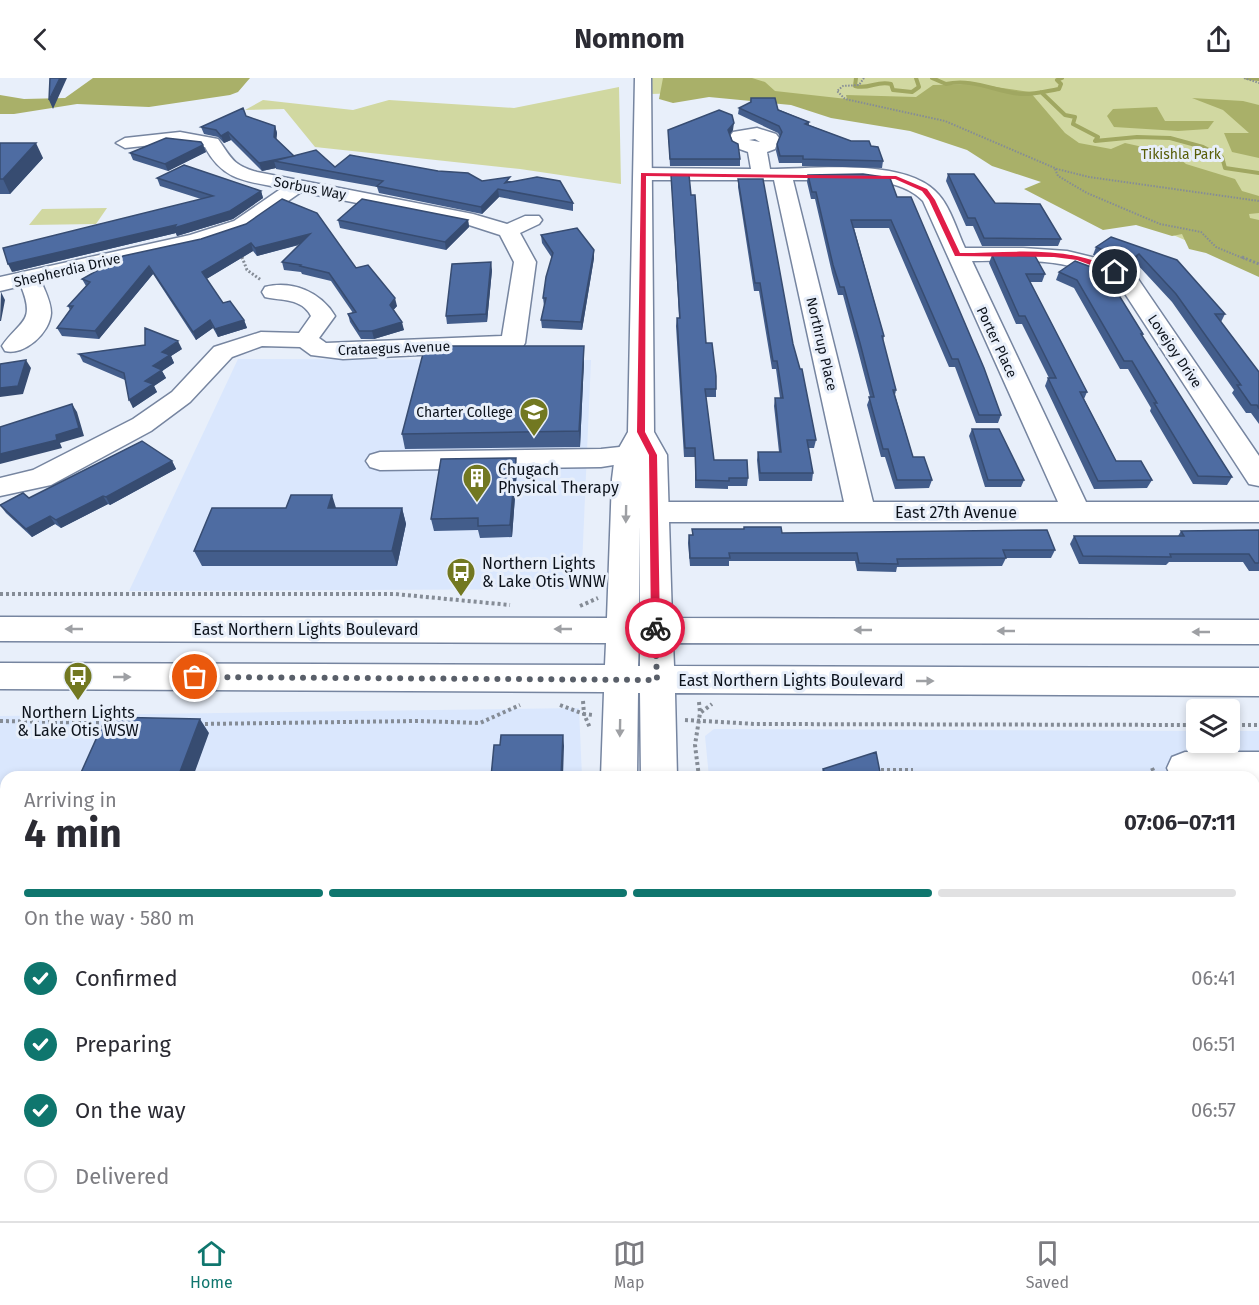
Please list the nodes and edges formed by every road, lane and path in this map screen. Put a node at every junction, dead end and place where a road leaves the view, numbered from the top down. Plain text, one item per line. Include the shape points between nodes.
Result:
1 (643, 78) edge
2 (864, 78) edge
3 (1245, 79) edge
4 (1259, 83) edge
5 (125, 143) dead end
6 (757, 149) dead end
7 (1054, 168) junction
8 (644, 174) junction
9 (772, 175) junction
10 (297, 186) junction
11 (1259, 201) edge
12 (532, 220) dead end
13 (508, 231) junction
14 (234, 251) edge
15 (957, 255) junction
16 (1259, 264) edge
17 (29, 279) junction
18 (0, 284) edge
19 (273, 292) joint
20 (306, 340) junction
21 (14, 346) dead end
22 (635, 443) junction
23 (380, 461) dead end
24 (1256, 467) edge
25 (0, 487) edge
26 (1076, 511) junction
27 (654, 512) junction
28 (861, 512) junction
29 (1259, 512) edge
30 (0, 594) edge
31 (597, 598) dead end
32 (516, 605) dead end
33 (575, 607) dead end
34 (0, 629) edge
35 (622, 629) junction
36 (656, 629) junction
37 (1259, 633) edge
38 (0, 676) edge
39 (620, 680) junction
40 (657, 680) junction
41 (1259, 682) edge
42 (715, 702) dead end
43 (527, 705) dead end
44 (550, 705) dead end
45 (0, 721) edge
46 (699, 721) junction
47 (117, 723) edge
48 (191, 724) edge
49 (1186, 725) edge
50 (1240, 725) edge
51 (1259, 725) edge
52 (590, 727) dead end
53 (1259, 768) edge
54 (864, 770) edge
55 (914, 770) dead end
56 (619, 771) edge
57 (659, 771) edge
58 (698, 771) edge
59 (884, 771) edge
60 (908, 771) edge
61 (1164, 771) edge

1 - 8 street
2 - 7 path via 859,85 837,91 845,99 945,121
3 - 4 path
5 - 10 street, Sorbus Way via 180,136 200,139 212,143 222,162 234,171
6 - 9 street, Northrup Place
7 - 11 path via 1089,177
7 - 16 path via 1058,176 1087,193 1160,224 1201,232 1216,247
8 - 9 street
8 - 22 street
9 - 15 street, Porter Place via 879,175 909,181 932,200
9 - 28 street, Northrup Place
10 - 13 street, Sorbus Way via 462,217
10 - 17 street, Shepherdia Drive via 241,225 196,240
12 - 13 street
13 - 20 street, Crataegus Avenue via 525,262 513,343 343,352 320,350
14 - 19 path via 243,256 247,270
15 - 24 street, Lovejoy Drive via 1070,257 1098,264 1128,281
15 - 26 street, Porter Place
17 - 18 street, Shepherdia Drive
17 - 21 street via 41,306 40,316 34,328
19 - 20 street via 310,298 320,308 323,316
20 - 25 street, Crataegus Avenue via 261,339 223,352 181,397 142,425 41,478
22 - 23 street via 601,458
22 - 27 street via 653,455
22 -> 35 street
26 - 28 street, East 27th Avenue
26 - 29 street, East 27th Avenue
27 - 28 street, East 27th Avenue
27 - 36 street
30 - 32 path via 395,594
31 - 33 path
35 -> 34 street, East Northern Lights Boulevard
35 - 36 street, East Northern Lights Boulevard
35 - 39 street
37 -> 36 street, East Northern Lights Boulevard
36 - 40 street
38 -> 39 street, East Northern Lights Boulevard
39 - 40 street, East Northern Lights Boulevard
39 -> 56 street
40 -> 41 street, East Northern Lights Boulevard
40 - 57 street
42 - 46 path via 700,713
43 - 48 path via 515,705 480,723
44 - 52 path via 562,705 584,714
45 - 47 path
46 - 49 path
46 - 58 path via 695,745
50 - 51 path
53 - 61 street
54 - 59 path
55 - 60 path

